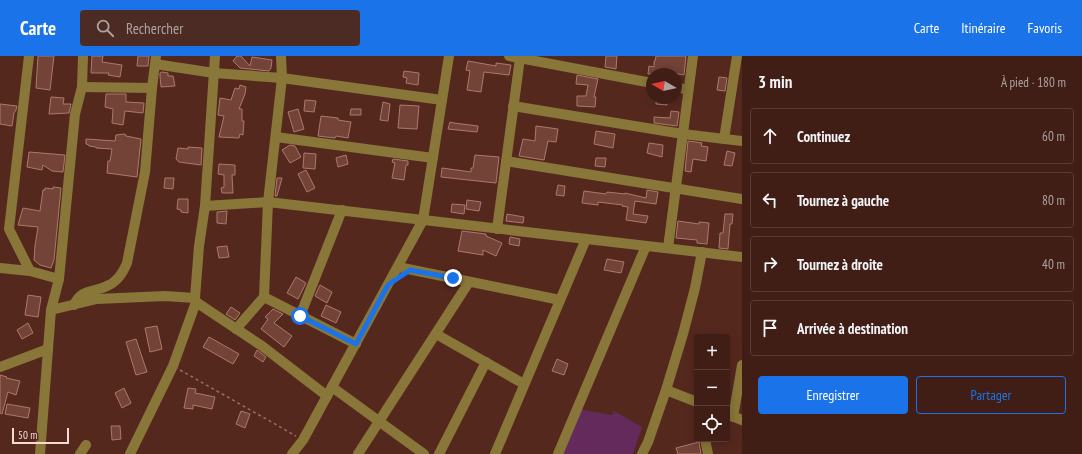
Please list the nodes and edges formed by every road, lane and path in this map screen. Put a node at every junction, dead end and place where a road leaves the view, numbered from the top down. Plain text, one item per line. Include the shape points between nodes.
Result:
1 (29, 56) edge
2 (83, 56) edge
3 (216, 56) edge
4 (281, 56) edge
5 (449, 56) edge
6 (509, 56) edge
7 (693, 56) edge
8 (737, 56) edge
9 (520, 58) junction
10 (156, 60) edge
11 (214, 73) junction
12 (282, 78) junction
13 (646, 82) edge
14 (82, 87) junction
15 (152, 88) junction
16 (682, 88) edge
17 (688, 90) junction
18 (442, 100) junction
19 (513, 106) junction
20 (682, 134) junction
21 (276, 137) junction
22 (724, 139) junction
23 (742, 142) edge
24 (433, 158) junction
25 (506, 161) junction
26 (675, 188) junction
27 (742, 199) edge
28 (268, 202) junction
29 (205, 206) junction
30 (342, 210) junction
31 (423, 220) junction
32 (497, 228) junction
33 (586, 239) junction
34 (646, 246) junction
35 (668, 248) junction
36 (702, 252) junction
37 (742, 257) edge
38 (398, 267) junction
39 (0, 268) edge
40 (410, 270) junction
41 (30, 272) junction
42 (59, 279) junction
43 (469, 282) junction
44 (388, 285) junction
45 (104, 287) junction
46 (264, 297) junction
47 (97, 300) junction
48 (195, 300) junction
49 (560, 300) junction
50 (74, 305) junction
51 (51, 310) junction
52 (300, 316) junction
53 (236, 329) junction
54 (436, 334) junction
55 (356, 344) junction
56 (48, 349) junction
57 (486, 362) junction
58 (742, 365) edge
59 (173, 366) junction
60 (0, 367) edge
61 (524, 384) junction
62 (332, 387) junction
63 (666, 390) junction
64 (327, 396) junction
65 (694, 403) edge
66 (734, 417) edge
67 (379, 421) junction
68 (303, 440) junction
69 (648, 442) junction
70 (705, 442) edge
71 (40, 454) edge
72 (130, 454) edge
73 (292, 454) edge
74 (358, 454) edge
75 (424, 454) edge
76 (439, 454) edge
77 (495, 454) edge
78 (558, 454) edge
79 (642, 454) edge
80 (651, 454) edge
81 (708, 454) edge

1 - 41 street via 9,229
2 - 14 street
3 - 11 street
4 - 12 street
5 - 18 street
6 - 9 street
7 - 17 street
8 - 22 street
9 - 13 street
9 - 19 street
10 - 11 street
10 - 15 street
11 - 12 street
11 - 29 street
12 - 18 street
12 - 21 street
14 - 15 street
14 - 42 street via 75,114
15 - 45 street via 145,172 127,263 117,280
16 - 17 street
17 - 20 street
18 - 24 street
19 - 20 street
19 - 25 street
20 - 22 street
20 - 26 street
21 - 24 street
21 - 28 street
22 - 23 street
24 - 31 street
25 - 26 street
25 - 32 street
26 - 27 street
26 - 35 street
28 - 29 street
28 - 30 street
28 - 46 street
29 - 48 street
30 - 31 street
30 - 52 street
31 - 32 street
31 - 38 street
32 - 33 street
33 - 34 street
33 - 49 street
34 - 35 street
34 - 78 street
35 - 36 street
36 - 37 street
36 - 63 street via 695,288
38 - 40 street
38 - 44 street
39 - 41 street
40 - 43 street
40 - 44 street
41 - 42 street
42 - 51 street
43 - 49 street
43 - 54 street
44 - 55 street
45 - 47 street
45 - 50 street via 81,294
46 - 52 street
46 - 53 street
47 - 48 street via 165,296
47 - 50 street
48 - 53 street
48 - 59 street
49 - 61 street
50 - 51 street
51 - 56 street
52 - 55 street
53 - 64 street
54 - 57 street
54 - 67 street
55 - 62 street
56 - 60 street
56 - 71 street
57 - 61 street
57 - 76 street
58 - 66 street
59 - 68 path
59 - 72 street
61 - 77 street
62 - 64 street
62 - 67 street
63 - 65 street
63 - 69 street
64 - 68 street
67 - 74 street
67 - 75 street
68 - 73 street
69 - 79 street
69 - 80 street
70 - 81 street

